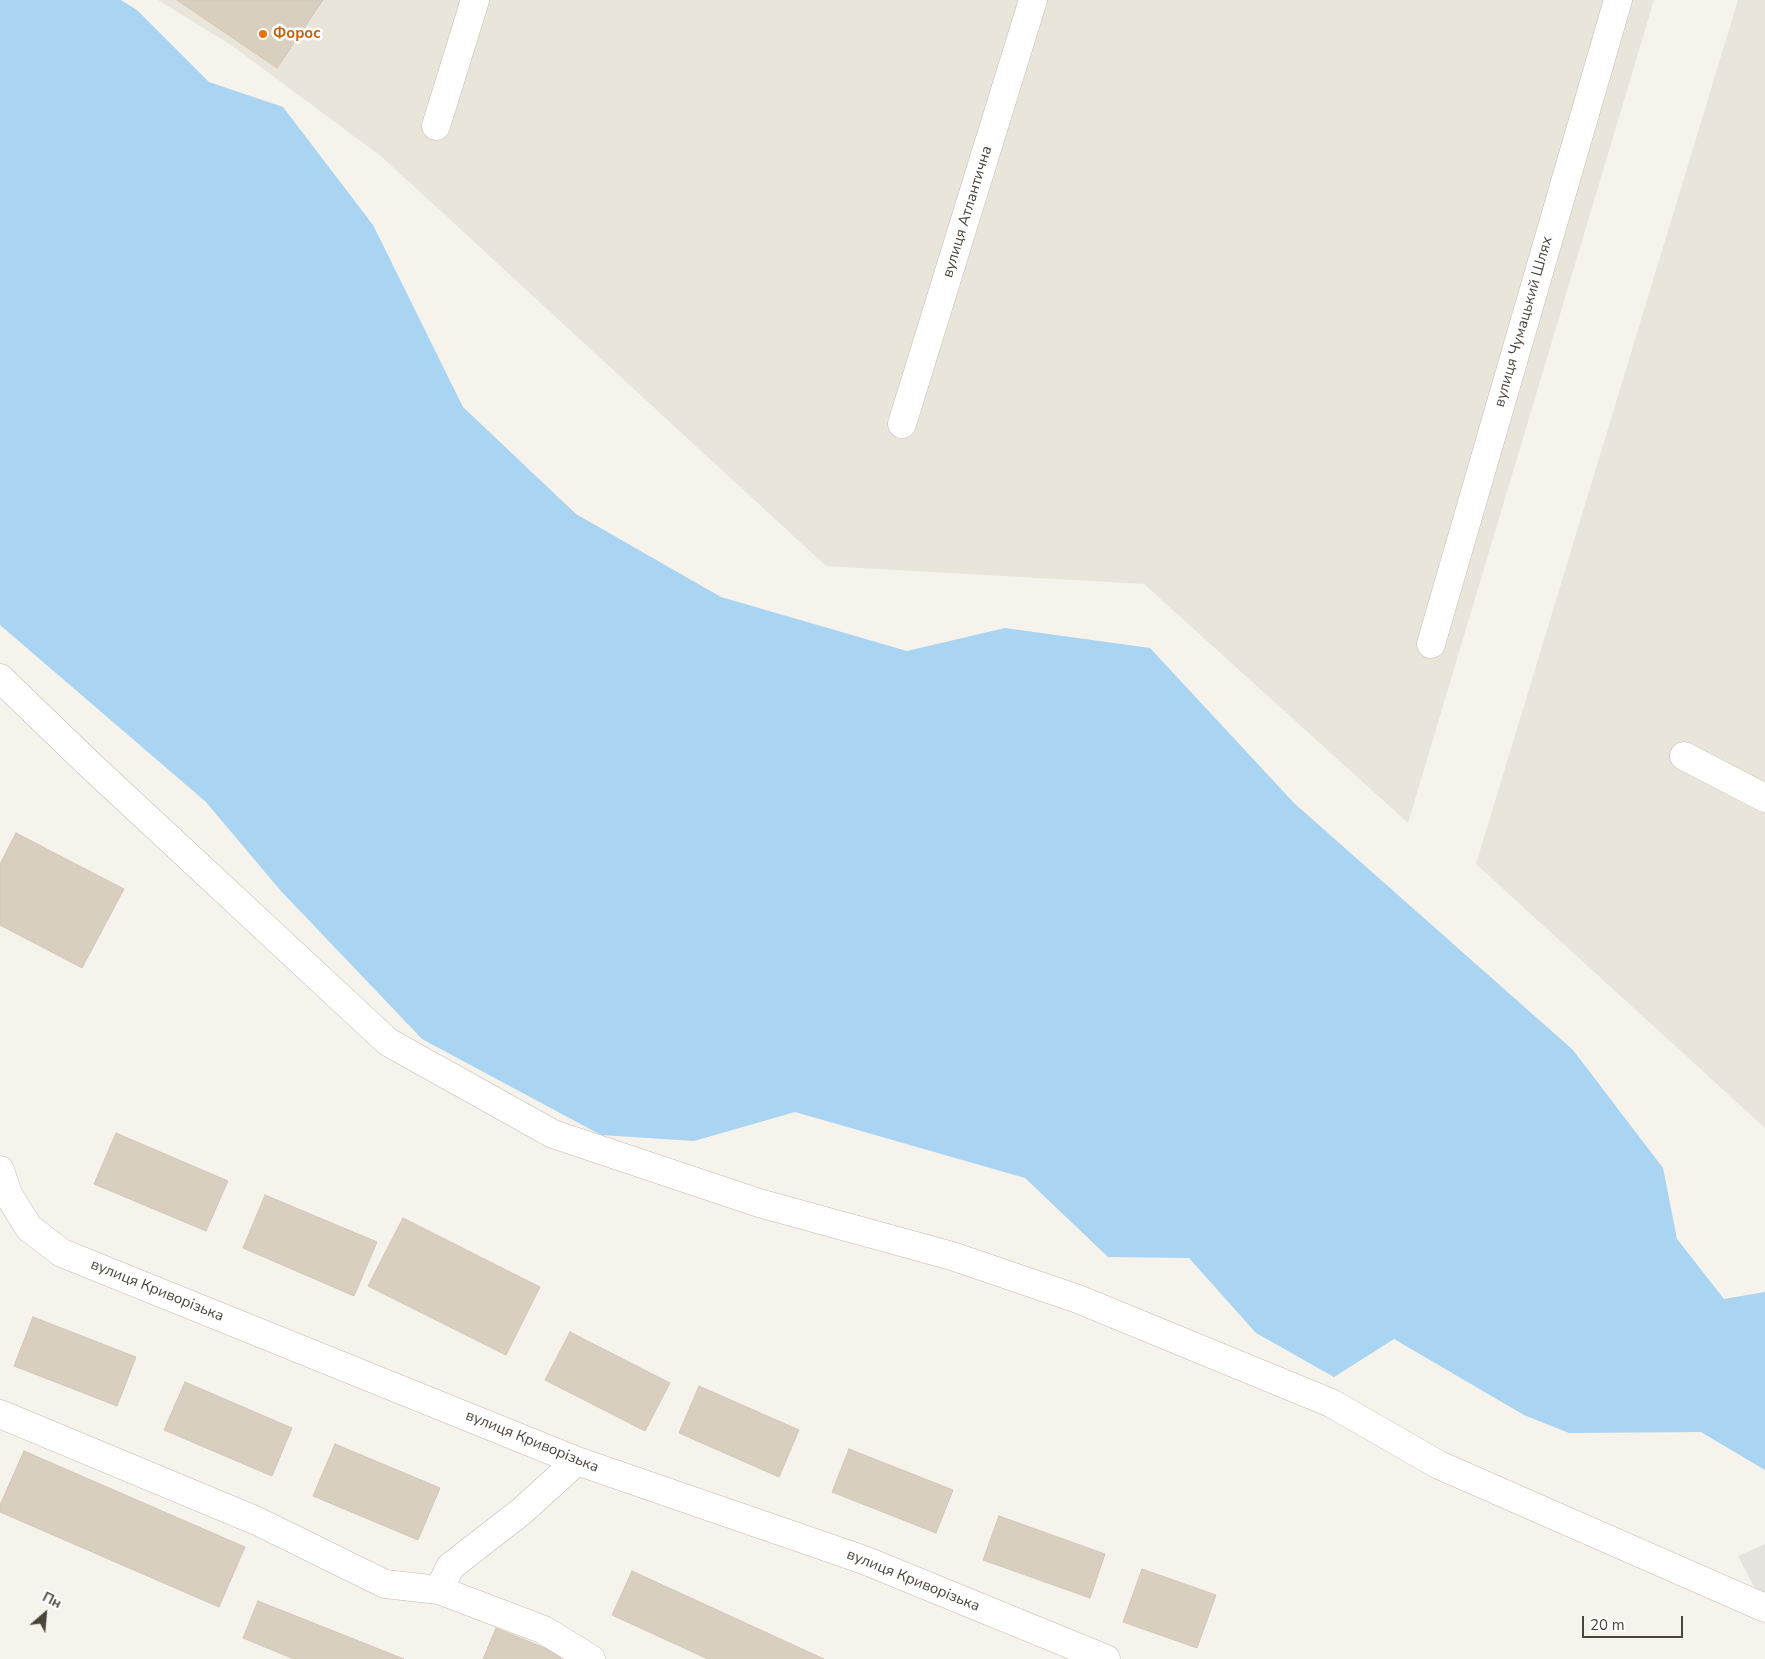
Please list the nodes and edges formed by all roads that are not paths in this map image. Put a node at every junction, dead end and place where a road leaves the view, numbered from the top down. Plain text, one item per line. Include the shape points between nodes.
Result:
1 (474, 0) edge
2 (1033, 0) edge
3 (1618, 0) edge
4 (436, 126) dead end
5 (902, 424) dead end
6 (1431, 644) dead end
7 (0, 678) edge
8 (1684, 756) dead end
9 (1765, 798) edge
10 (0, 1170) edge
11 (0, 1414) edge
12 (576, 1461) junction
13 (439, 1590) junction
14 (1765, 1608) edge
15 (592, 1659) edge
16 (1106, 1659) edge

1 - 4 street
2 - 5 street, вулиця Атлантична
3 - 6 street, вулиця Чумацький Шлях
7 - 14 street via 388,1042 553,1134 759,1203 952,1256 1078,1299 1330,1403 1439,1465
8 - 9 street
10 - 12 street, вулиця Криворізька via 8,1194 29,1228 62,1253
11 - 13 street via 257,1521 385,1584
12 - 13 street via 522,1511 450,1567
12 - 16 street, вулиця Криворізька via 864,1560
13 - 15 street via 544,1630

